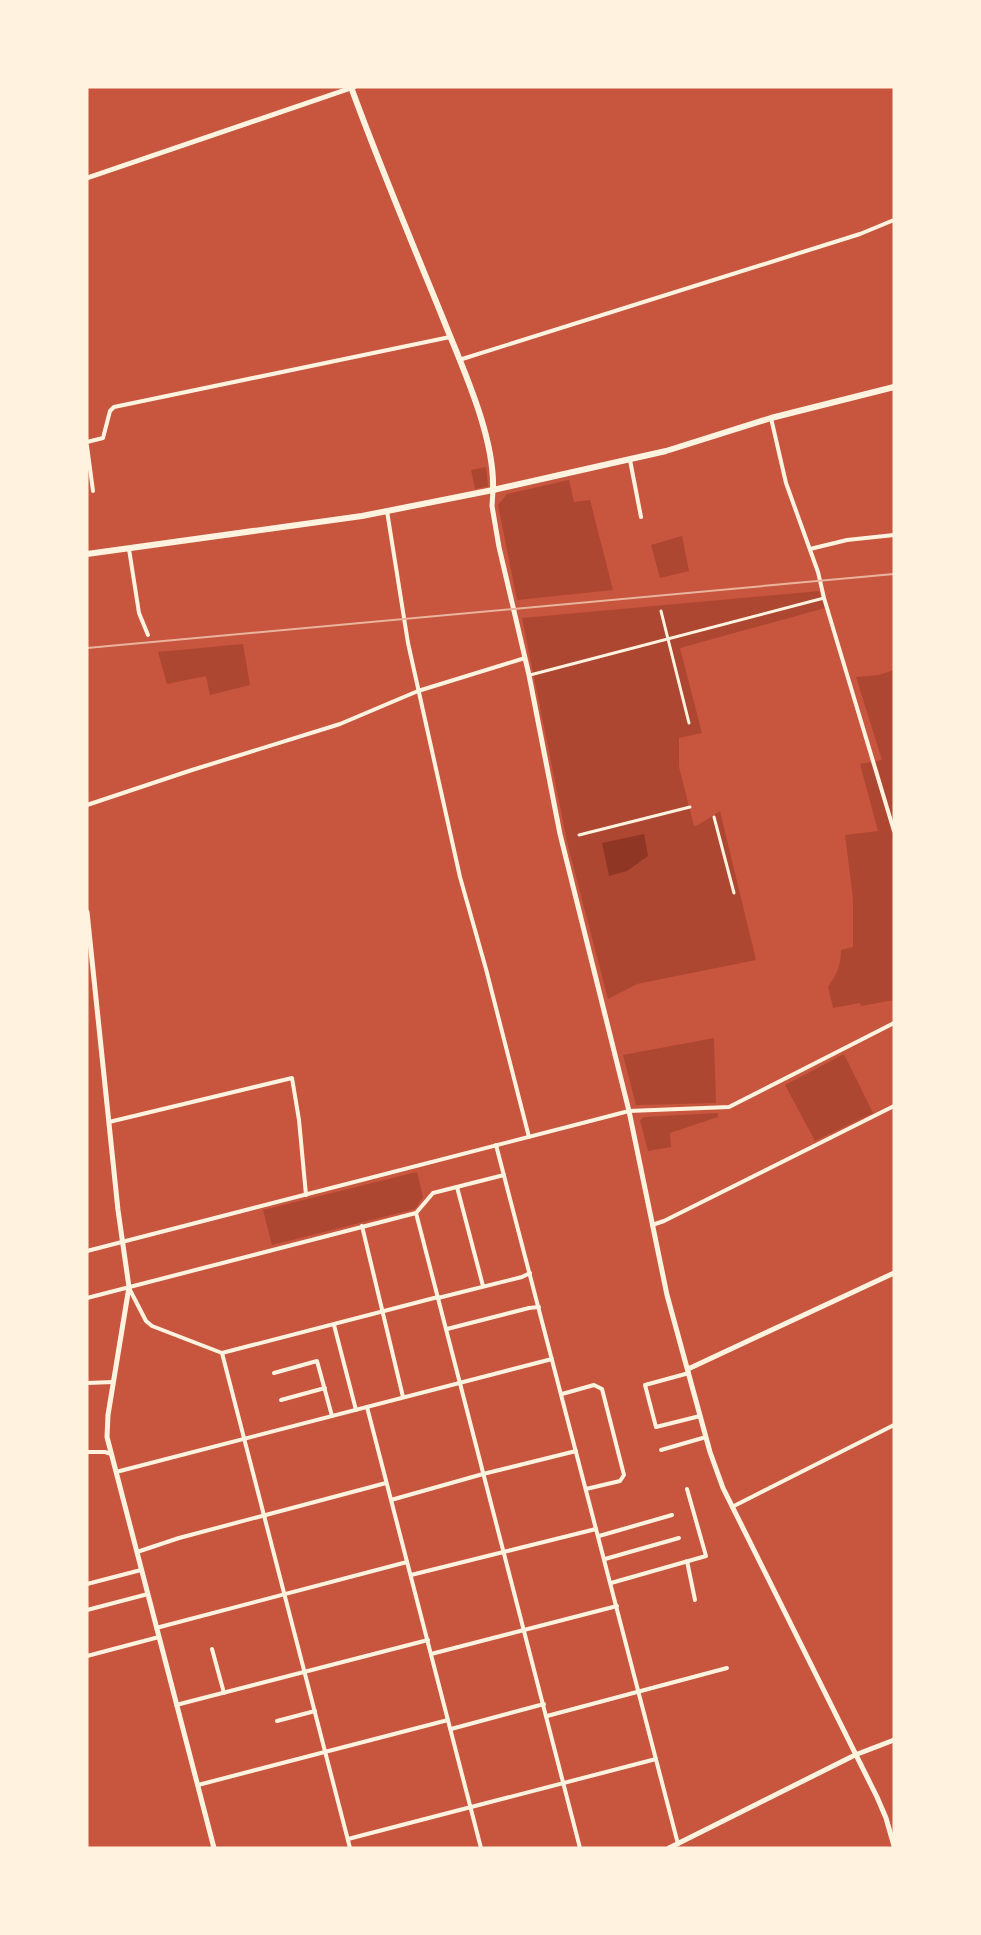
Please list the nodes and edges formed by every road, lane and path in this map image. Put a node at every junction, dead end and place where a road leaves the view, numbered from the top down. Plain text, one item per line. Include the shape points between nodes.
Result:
1 (352, 87) edge
2 (87, 178) edge
3 (894, 220) edge
4 (450, 337) junction
5 (459, 360) junction
6 (894, 387) edge
7 (771, 418) junction
8 (87, 444) edge
9 (630, 460) junction
10 (493, 490) junction
11 (93, 491) dead end
12 (387, 511) junction
13 (641, 517) dead end
14 (894, 535) edge
15 (129, 548) junction
16 (810, 549) junction
17 (87, 554) edge
18 (824, 598) junction
19 (661, 611) dead end
20 (148, 635) dead end
21 (668, 639) junction
22 (525, 658) junction
23 (528, 675) junction
24 (418, 691) junction
25 (689, 723) dead end
26 (87, 805) edge
27 (690, 807) dead end
28 (714, 817) dead end
29 (894, 831) edge
30 (579, 835) dead end
31 (734, 893) dead end
32 (87, 912) edge
33 (894, 1023) edge
34 (894, 1106) edge
35 (629, 1111) junction
36 (108, 1122) junction
37 (529, 1137) junction
38 (496, 1145) junction
39 (504, 1175) junction
40 (457, 1187) junction
41 (306, 1195) junction
42 (416, 1213) junction
43 (652, 1225) junction
44 (362, 1226) junction
45 (122, 1242) junction
46 (87, 1251) edge
47 (530, 1273) junction
48 (894, 1273) edge
49 (483, 1286) junction
50 (129, 1287) junction
51 (87, 1298) edge
52 (438, 1298) junction
53 (539, 1307) junction
54 (383, 1311) junction
55 (334, 1325) junction
56 (447, 1329) junction
57 (222, 1353) junction
58 (552, 1359) junction
59 (688, 1371) junction
60 (274, 1373) dead end
61 (113, 1382) junction
62 (460, 1382) junction
63 (87, 1383) edge
64 (325, 1388) junction
65 (562, 1394) junction
66 (403, 1397) junction
67 (281, 1400) dead end
68 (367, 1407) junction
69 (356, 1410) junction
70 (332, 1416) junction
71 (700, 1416) junction
72 (894, 1425) edge
73 (706, 1437) junction
74 (244, 1438) junction
75 (661, 1450) dead end
76 (576, 1451) junction
77 (87, 1452) edge
78 (111, 1454) junction
79 (116, 1472) junction
80 (483, 1474) junction
81 (386, 1483) junction
82 (586, 1489) junction
83 (687, 1489) dead end
84 (391, 1500) junction
85 (732, 1507) junction
86 (264, 1515) junction
87 (672, 1515) dead end
88 (596, 1529) junction
89 (599, 1536) junction
90 (679, 1538) dead end
91 (137, 1552) junction
92 (503, 1552) junction
93 (605, 1559) junction
94 (687, 1561) junction
95 (407, 1562) junction
96 (142, 1570) junction
97 (411, 1575) junction
98 (611, 1583) junction
99 (87, 1584) edge
100 (148, 1594) junction
101 (285, 1594) junction
102 (695, 1600) dead end
103 (617, 1606) junction
104 (87, 1610) edge
105 (156, 1628) junction
106 (524, 1630) junction
107 (159, 1637) junction
108 (428, 1640) junction
109 (212, 1649) dead end
110 (431, 1654) junction
111 (87, 1656) edge
112 (727, 1668) dead end
113 (305, 1672) junction
114 (638, 1692) junction
115 (224, 1693) junction
116 (544, 1704) junction
117 (176, 1705) junction
118 (315, 1711) junction
119 (547, 1716) junction
120 (448, 1720) junction
121 (277, 1721) dead end
122 (451, 1729) junction
123 (894, 1740) edge
124 (326, 1752) junction
125 (855, 1755) junction
126 (656, 1759) junction
127 (564, 1782) junction
128 (197, 1785) junction
129 (470, 1807) junction
130 (348, 1839) junction
131 (678, 1844) junction
132 (894, 1846) edge
133 (213, 1848) edge
134 (350, 1848) edge
135 (481, 1848) edge
136 (580, 1848) edge
137 (669, 1848) edge

1 - 2 street
1 - 4 main road via 376,157
3 - 5 street
4 - 5 main road
4 - 8 street via 114,407 103,438
5 - 10 main road via 491,458
6 - 7 main road
7 - 9 main road
7 - 16 street via 786,483
8 - 11 street
9 - 10 main road
9 - 13 street
10 - 12 main road
10 - 22 street via 497,538
12 - 15 main road
12 - 24 street
14 - 16 street
15 - 17 main road
15 - 20 street via 139,613
16 - 18 street
18 - 21 street
18 - 29 street
19 - 21 street
21 - 23 street
21 - 25 street
22 - 23 street
22 - 24 street
23 - 35 street via 560,834
24 - 26 street via 340,724
24 - 37 street via 459,877
27 - 30 street
28 - 31 street
32 - 36 street
33 - 35 street via 729,1107
34 - 43 street
35 - 37 street
35 - 43 street
36 - 41 street via 292,1078
36 - 45 street
37 - 38 street
38 - 39 street
38 - 41 street
39 - 40 street
39 - 47 street
40 - 42 street via 433,1193
40 - 49 street
41 - 45 street
42 - 44 street
42 - 52 street
43 - 59 street
44 - 50 street
44 - 54 street
45 - 46 street
45 - 50 street
47 - 49 street
47 - 53 street
48 - 59 street
49 - 52 street
50 - 51 street
50 - 57 street via 152,1326
50 - 61 street
52 - 54 street
52 - 56 street
53 - 56 street
53 - 58 street
54 - 55 street
54 - 66 street
55 - 57 street
55 - 69 street
56 - 62 street
57 - 74 street
58 - 62 street
58 - 65 street
59 - 71 street
59 - 71 street via 645,1385 656,1427
60 - 64 street via 318,1361
61 - 63 street
61 - 78 street via 106,1429
62 - 66 street
62 - 80 street
64 - 67 street
64 - 70 street
65 - 76 street
65 - 82 street via 594,1385 602,1389 624,1475 620,1480
66 - 68 street
68 - 69 street
68 - 81 street
69 - 70 street
70 - 74 street
71 - 73 street
72 - 85 street
73 - 75 street
73 - 85 street via 718,1478
74 - 79 street
74 - 86 street
76 - 80 street
76 - 82 street
77 - 78 street
78 - 79 street
79 - 91 street
80 - 84 street
80 - 92 street
81 - 84 street
81 - 86 street
82 - 88 street
83 - 94 street via 706,1556
84 - 95 street
85 - 125 street
86 - 91 street
86 - 101 street
87 - 89 street
88 - 89 street
88 - 92 street
89 - 93 street
90 - 93 street
91 - 96 street
92 - 97 street
92 - 106 street
93 - 98 street
94 - 98 street
94 - 102 street
95 - 97 street
95 - 101 street
96 - 99 street
96 - 100 street
97 - 108 street
98 - 103 street
100 - 104 street
100 - 105 street
101 - 105 street
101 - 113 street
103 - 106 street
103 - 114 street
105 - 107 street
106 - 110 street
106 - 116 street
107 - 111 street
107 - 117 street
108 - 110 street
108 - 113 street
109 - 115 street
110 - 120 street
112 - 114 street
113 - 115 street
113 - 118 street
114 - 119 street
114 - 126 street
115 - 117 street
116 - 119 street
116 - 122 street
117 - 128 street
118 - 121 street
118 - 124 street
119 - 127 street
120 - 122 street
120 - 124 street
122 - 129 street
123 - 125 street
124 - 128 street
124 - 130 street
125 - 131 street
125 - 132 street via 886,1818
126 - 127 street
126 - 131 street
127 - 129 street
127 - 136 street
128 - 133 street
129 - 130 street
129 - 135 street
130 - 134 street
131 - 137 street

